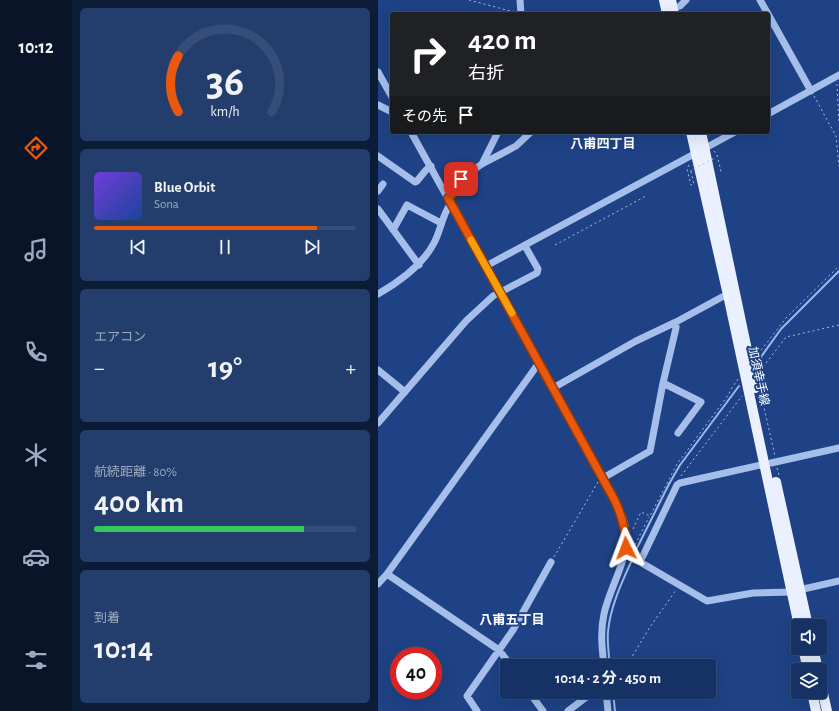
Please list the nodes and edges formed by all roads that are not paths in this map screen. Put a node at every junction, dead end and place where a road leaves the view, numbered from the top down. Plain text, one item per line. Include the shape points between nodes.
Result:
1 (520, 0) edge
2 (664, 0) edge
3 (686, 0) edge
4 (760, 0) edge
5 (671, 9) edge
6 (521, 12) edge
7 (767, 12) edge
8 (770, 18) edge
9 (378, 72) edge
10 (838, 78) edge
11 (811, 91) junction
12 (390, 93) edge
13 (378, 105) edge
14 (390, 111) edge
15 (770, 113) edge
16 (412, 134) edge
17 (497, 134) edge
18 (529, 134) edge
19 (692, 134) edge
20 (701, 134) edge
21 (732, 134) edge
22 (705, 151) junction
23 (378, 156) edge
24 (482, 164) junction
25 (430, 166) junction
26 (383, 184) dead end
27 (378, 191) edge
28 (449, 201) junction
29 (378, 209) edge
30 (441, 223) junction
31 (393, 230) junction
32 (525, 246) junction
33 (418, 265) junction
34 (486, 266) junction
35 (501, 293) junction
36 (378, 294) edge
37 (728, 295) junction
38 (676, 322) junction
39 (540, 364) junction
40 (378, 370) edge
41 (662, 383) junction
42 (553, 388) junction
43 (404, 392) junction
44 (378, 423) edge
45 (678, 433) dead end
46 (839, 448) edge
47 (770, 462) junction
48 (603, 478) junction
49 (627, 556) junction
50 (638, 561) junction
51 (551, 562) road end
52 (387, 574) junction
53 (839, 581) edge
54 (378, 584) edge
55 (795, 591) junction
56 (796, 619) edge
57 (805, 619) edge
58 (499, 650) junction
59 (506, 659) edge
60 (603, 659) edge
61 (534, 699) edge
62 (584, 699) edge
63 (607, 699) edge
64 (813, 699) edge
65 (824, 699) edge
66 (477, 711) edge
67 (543, 711) edge
68 (568, 711) edge
69 (608, 711) edge
70 (816, 711) edge
71 (826, 711) edge

1 - 6 street
2 - 5 main road
3 - 5 street via 680,6
4 - 7 street
8 - 11 street
9 - 12 street
10 - 11 street
11 - 15 street
13 - 14 street
16 - 25 street
17 - 24 street
18 - 24 street via 516,146
19 - 22 main road, 加須幸手線
20 - 22 main road, 加須幸手線
21 - 22 street
22 - 32 street
22 - 37 main road, 加須幸手線
22 - 47 main road, 加須幸手線
23 - 25 street via 415,182
24 - 28 street via 461,179
25 - 28 street
26 - 27 street
28 - 30 street
28 - 34 street
29 - 31 street
30 - 31 street via 407,205
30 - 33 street via 434,243
31 - 33 street
32 - 34 street
32 - 35 street via 538,269 537,273
33 - 36 street
34 - 35 street
35 - 39 street
35 - 43 street via 493,296 466,321
37 - 38 street
37 - 47 main road, 加須幸手線 via 749,393
38 - 41 street
38 - 42 street via 636,341
39 - 42 street
39 - 52 street
40 - 43 street
41 - 45 street via 701,402
41 - 48 street via 650,451
42 - 48 street
43 - 44 street
46 - 47 street
47 - 50 street via 677,485
47 - 55 main road, 加須幸手線
48 - 49 street via 620,510 626,532
49 - 50 street
49 - 60 street via 604,613 601,634
50 - 55 street via 707,601 753,593
51 - 58 street
52 - 54 street
52 - 58 street
53 - 55 street
55 - 56 main road, 加須幸手線
55 - 57 main road, 加須幸手線
58 - 59 street
58 - 66 street via 467,696
61 - 67 street
62 - 68 street
63 - 69 street
64 - 70 main road
65 - 71 main road

